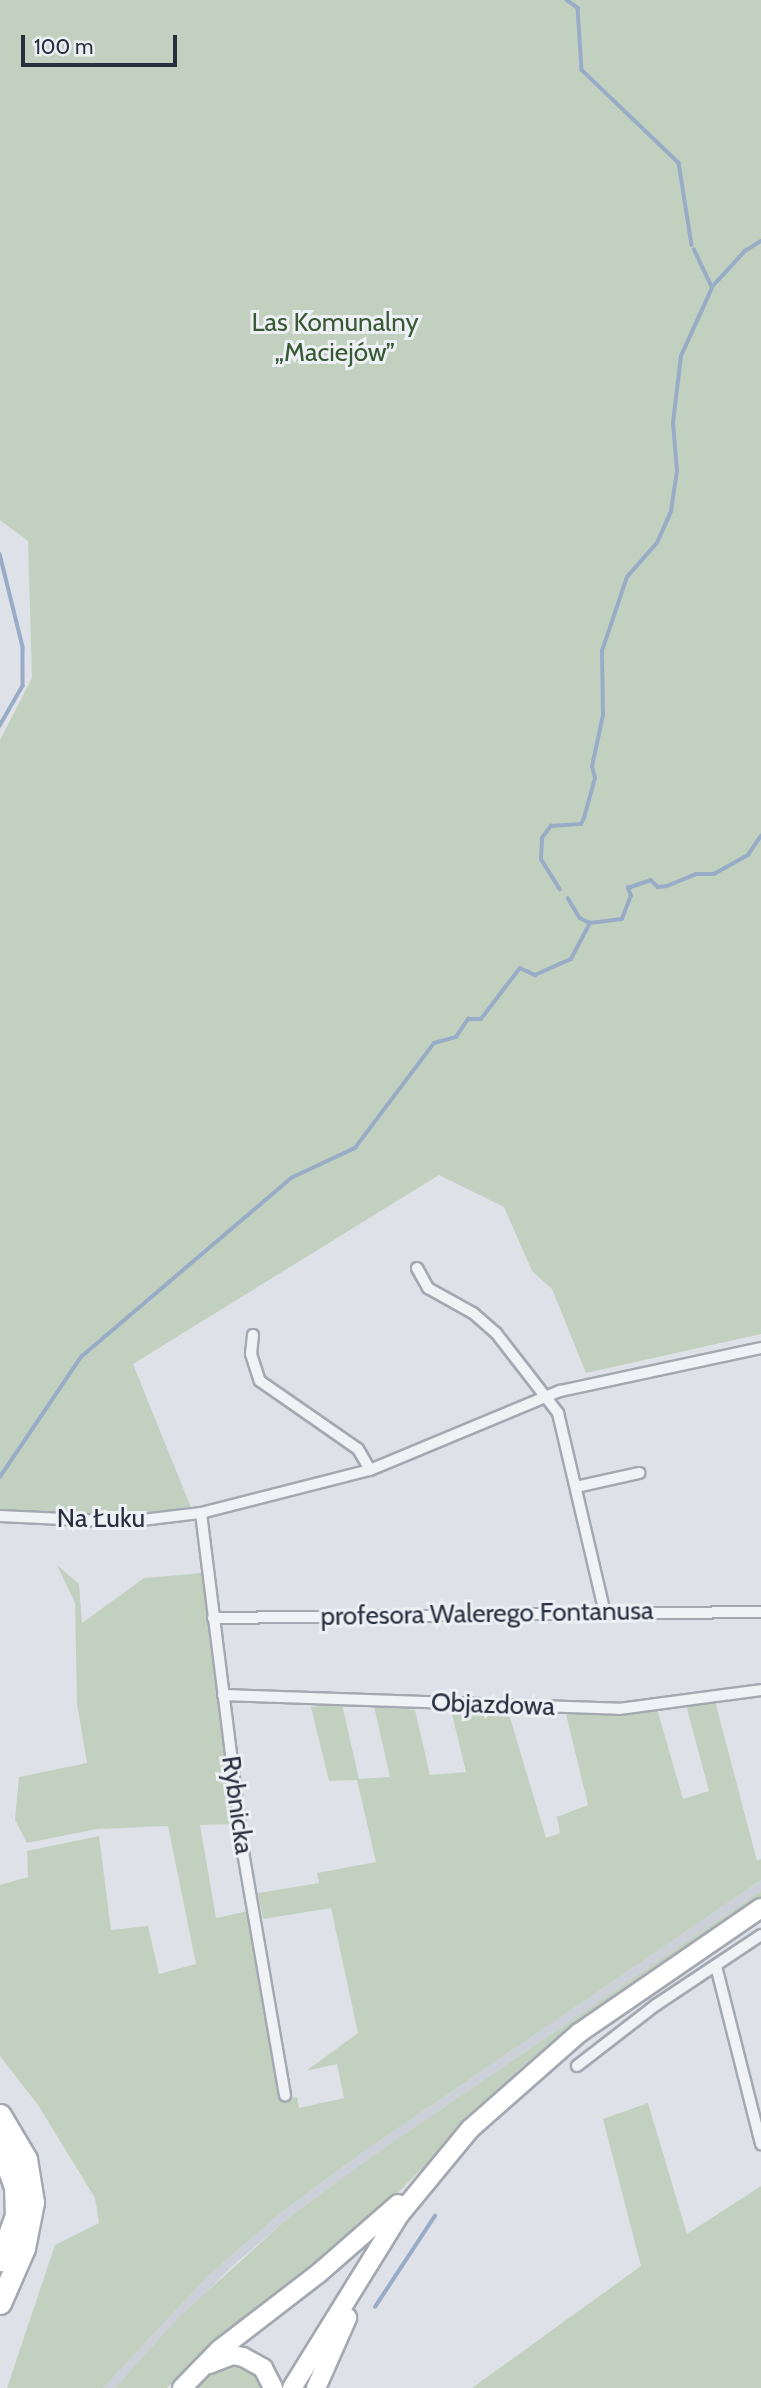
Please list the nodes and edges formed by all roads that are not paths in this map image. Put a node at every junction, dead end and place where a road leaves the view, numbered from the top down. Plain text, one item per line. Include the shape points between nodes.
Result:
1 (417, 1268) dead end
2 (253, 1335) dead end
3 (761, 1348) edge
4 (546, 1396) junction
5 (370, 1470) junction
6 (639, 1473) dead end
7 (576, 1486) junction
8 (201, 1513) junction
9 (0, 1517) edge
10 (761, 1612) edge
11 (605, 1613) junction
12 (213, 1618) junction
13 (761, 1690) edge
14 (223, 1695) junction
15 (761, 1908) edge
16 (761, 1921) edge
17 (761, 1935) edge
18 (716, 1966) junction
19 (577, 2066) dead end
20 (285, 2095) dead end
21 (0, 2115) edge
22 (761, 2144) edge
23 (0, 2145) edge
24 (440, 2162) junction
25 (0, 2260) edge
26 (0, 2303) edge
27 (346, 2318) junction
28 (195, 2373) junction
29 (182, 2388) edge
30 (273, 2388) edge
31 (292, 2388) edge
32 (305, 2388) edge
33 (316, 2388) edge

1 - 4 street via 428,1287 487,1324
2 - 5 street via 251,1354 260,1381 358,1449
3 - 4 street, Na Łuku
4 - 5 street, Na Łuku
4 - 7 street via 558,1413
5 - 8 street, Na Łuku
6 - 7 street
7 - 11 street
8 - 9 street, Na Łuku via 125,1522
8 - 12 street, Rybnicka
10 - 11 street, profesora Walerego Fontanusa
11 - 12 street, profesora Walerego Fontanusa
12 - 14 street, Rybnicka
13 - 14 street, Objazdowa via 619,1709
14 - 20 street, Rybnicka via 243,1852
15 - 24 main road via 544,2061
16 - 27 main road via 586,2042 508,2106 424,2197
17 - 18 street
18 - 19 street
18 - 22 street
21 - 26 highway via 26,2159 33,2202 24,2248
23 - 25 highway via 15,2187 16,2215
24 - 28 main road via 342,2255
24 - 31 main road via 386,2235
27 - 32 main road
27 - 33 main road
28 - 29 main road
28 - 30 main road via 217,2359 243,2357 263,2368

